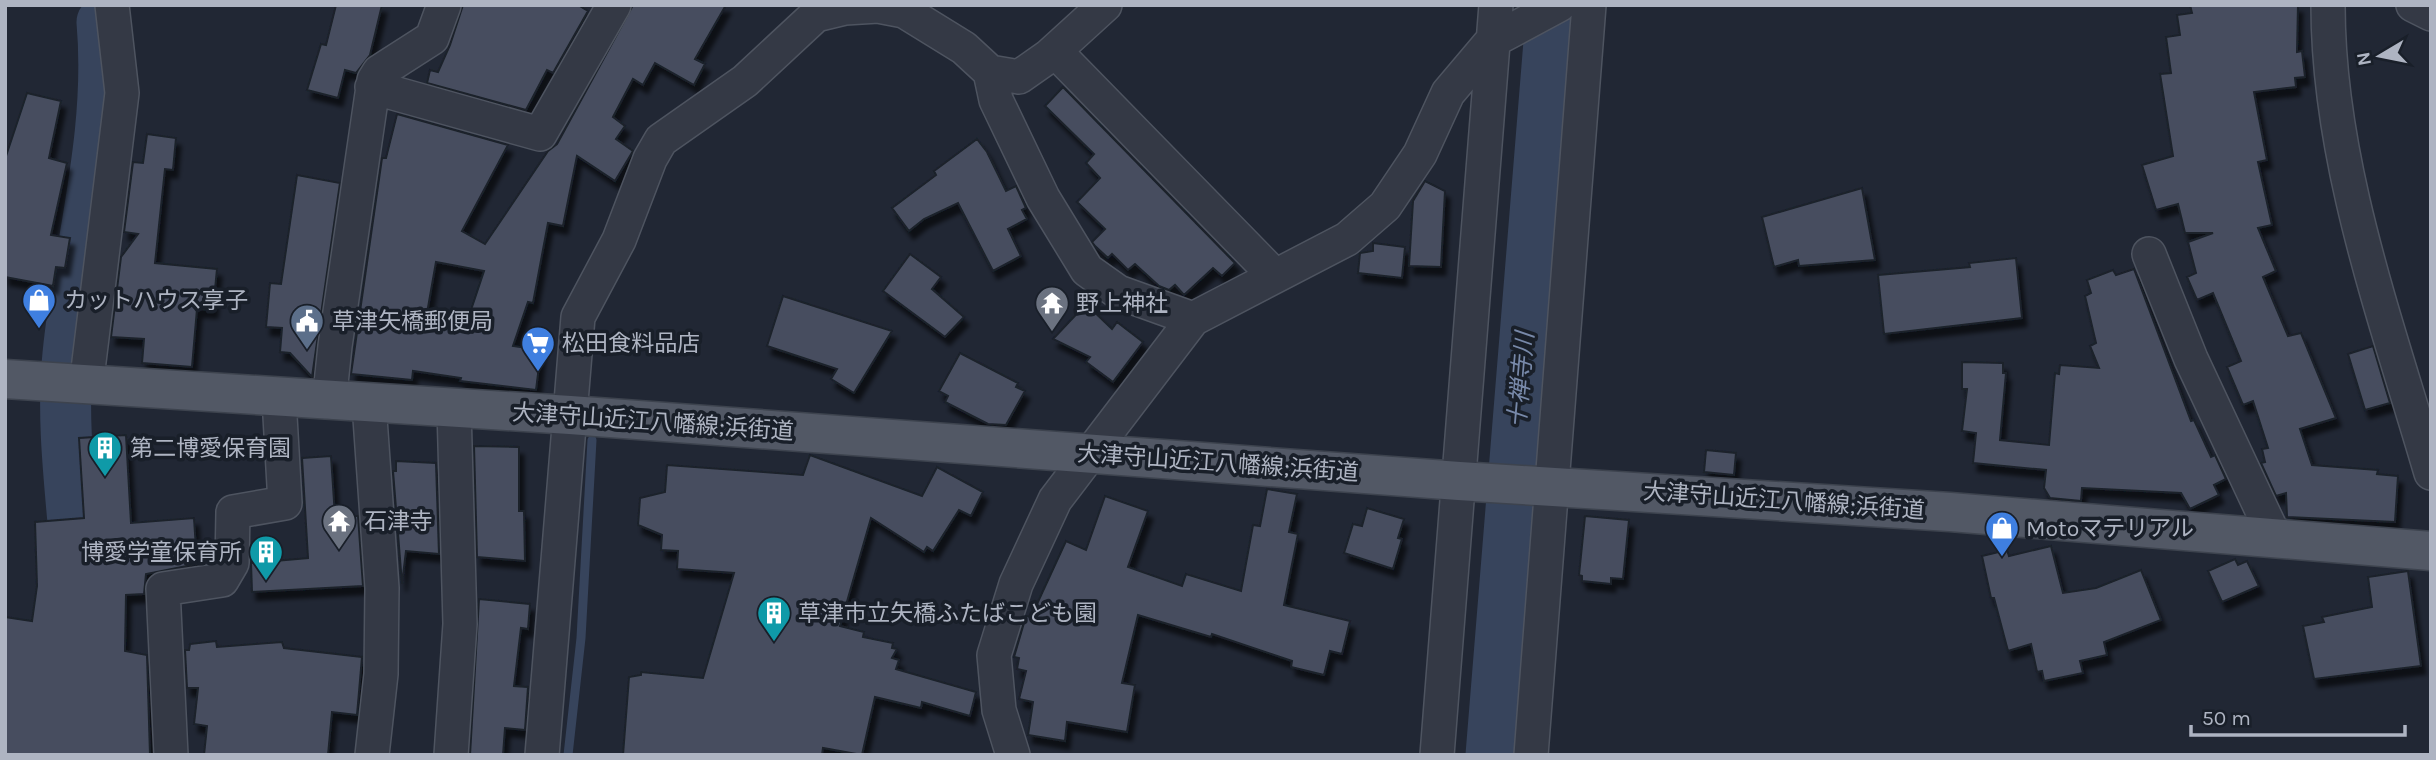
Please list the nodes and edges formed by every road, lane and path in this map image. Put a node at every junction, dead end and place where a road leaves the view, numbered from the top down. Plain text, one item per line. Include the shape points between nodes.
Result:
1 (112, 5) edge
2 (444, 5) edge
3 (614, 5) edge
4 (1105, 5) edge
5 (1559, 5) edge
6 (1589, 5) edge
7 (2328, 5) edge
8 (2413, 5) edge
9 (810, 10) edge
10 (2431, 14) edge
11 (1497, 27) edge
12 (1055, 51) junction
13 (989, 72) junction
14 (372, 87) junction
15 (2149, 254) dead end
16 (1274, 275) junction
17 (1193, 319) junction
18 (5, 379) edge
19 (72, 384) junction
20 (279, 399) junction
21 (330, 402) junction
22 (369, 404) junction
23 (454, 409) junction
24 (570, 415) junction
25 (1091, 454) junction
26 (2431, 473) edge
27 (1463, 481) junction
28 (1546, 485) junction
29 (2274, 538) junction
30 (2431, 551) edge
31 (171, 755) edge
32 (372, 755) edge
33 (451, 755) edge
34 (542, 755) edge
35 (1013, 755) edge
36 (1437, 755) edge
37 (1531, 755) edge

1 - 19 street via 122,93
2 - 14 street via 432,38 379,72
3 - 14 street via 540,134
4 - 12 street
5 - 11 street
6 - 28 street
7 - 26 street via 2338,131
8 - 10 street
9 - 13 street via 878,6 904,12 964,48
9 - 24 street via 745,81 661,140 619,240 578,317
11 - 16 street via 1448,93 1420,154 1385,206 1347,239
11 - 27 street
12 - 13 street via 1019,77
12 - 16 street
13 - 17 street via 996,100 1043,198 1087,270 1118,292
14 - 21 street
15 - 29 street via 2191,359
16 - 17 street
17 - 25 street
18 - 19 main road, 大津守山近江八幡線;浜街道
19 - 20 main road, 大津守山近江八幡線;浜街道
20 - 21 main road, 大津守山近江八幡線;浜街道
20 - 31 street via 285,503 233,512 232,564 222,580 163,589
21 - 22 main road, 大津守山近江八幡線;浜街道
22 - 23 main road, 大津守山近江八幡線;浜街道
22 - 32 street via 383,588 381,674
23 - 24 main road, 大津守山近江八幡線;浜街道
23 - 33 street via 460,624
24 - 25 main road, 大津守山近江八幡線;浜街道
24 - 34 street
25 - 27 main road, 大津守山近江八幡線;浜街道
25 - 35 street via 1055,500 1000,628 994,655 999,710
27 - 28 main road, 大津守山近江八幡線;浜街道
27 - 36 street
28 - 29 main road, 大津守山近江八幡線;浜街道
28 - 37 street
29 - 30 main road, 大津守山近江八幡線;浜街道

